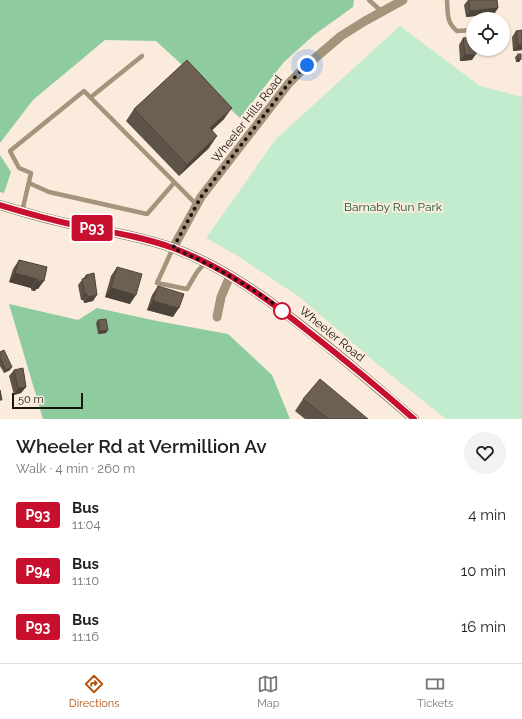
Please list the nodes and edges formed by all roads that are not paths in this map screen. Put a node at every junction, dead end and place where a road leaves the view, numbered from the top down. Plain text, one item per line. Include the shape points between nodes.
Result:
1 (369, 0) edge
2 (403, 0) edge
3 (447, 0) edge
4 (381, 11) junction
5 (466, 30) edge
6 (142, 56) dead end
7 (91, 97) junction
8 (174, 182) junction
9 (29, 183) junction
10 (0, 205) edge
11 (197, 205) junction
12 (22, 212) junction
13 (173, 248) junction
14 (205, 263) junction
15 (230, 276) junction
16 (217, 317) dead end
17 (414, 419) edge

1 - 4 lane
2 - 4 street, Wheeler Hills Road
3 - 5 lane via 450,25 457,31
4 - 11 street, Wheeler Hills Road via 341,36 289,83
6 - 7 lane
7 - 8 lane
7 - 9 lane via 84,91 10,152 19,168 31,173
8 - 9 lane via 147,214 49,192
8 - 11 lane
9 - 12 lane
10 - 12 main road, Wheeler Road
11 - 13 street, Wheeler Hills Road
12 - 13 main road, Wheeler Road
13 - 14 main road, Wheeler Road
13 - 14 lane via 157,284 187,289
14 - 15 main road, Wheeler Road
15 - 16 street via 221,296
15 - 17 main road, Wheeler Road via 280,309 333,350

